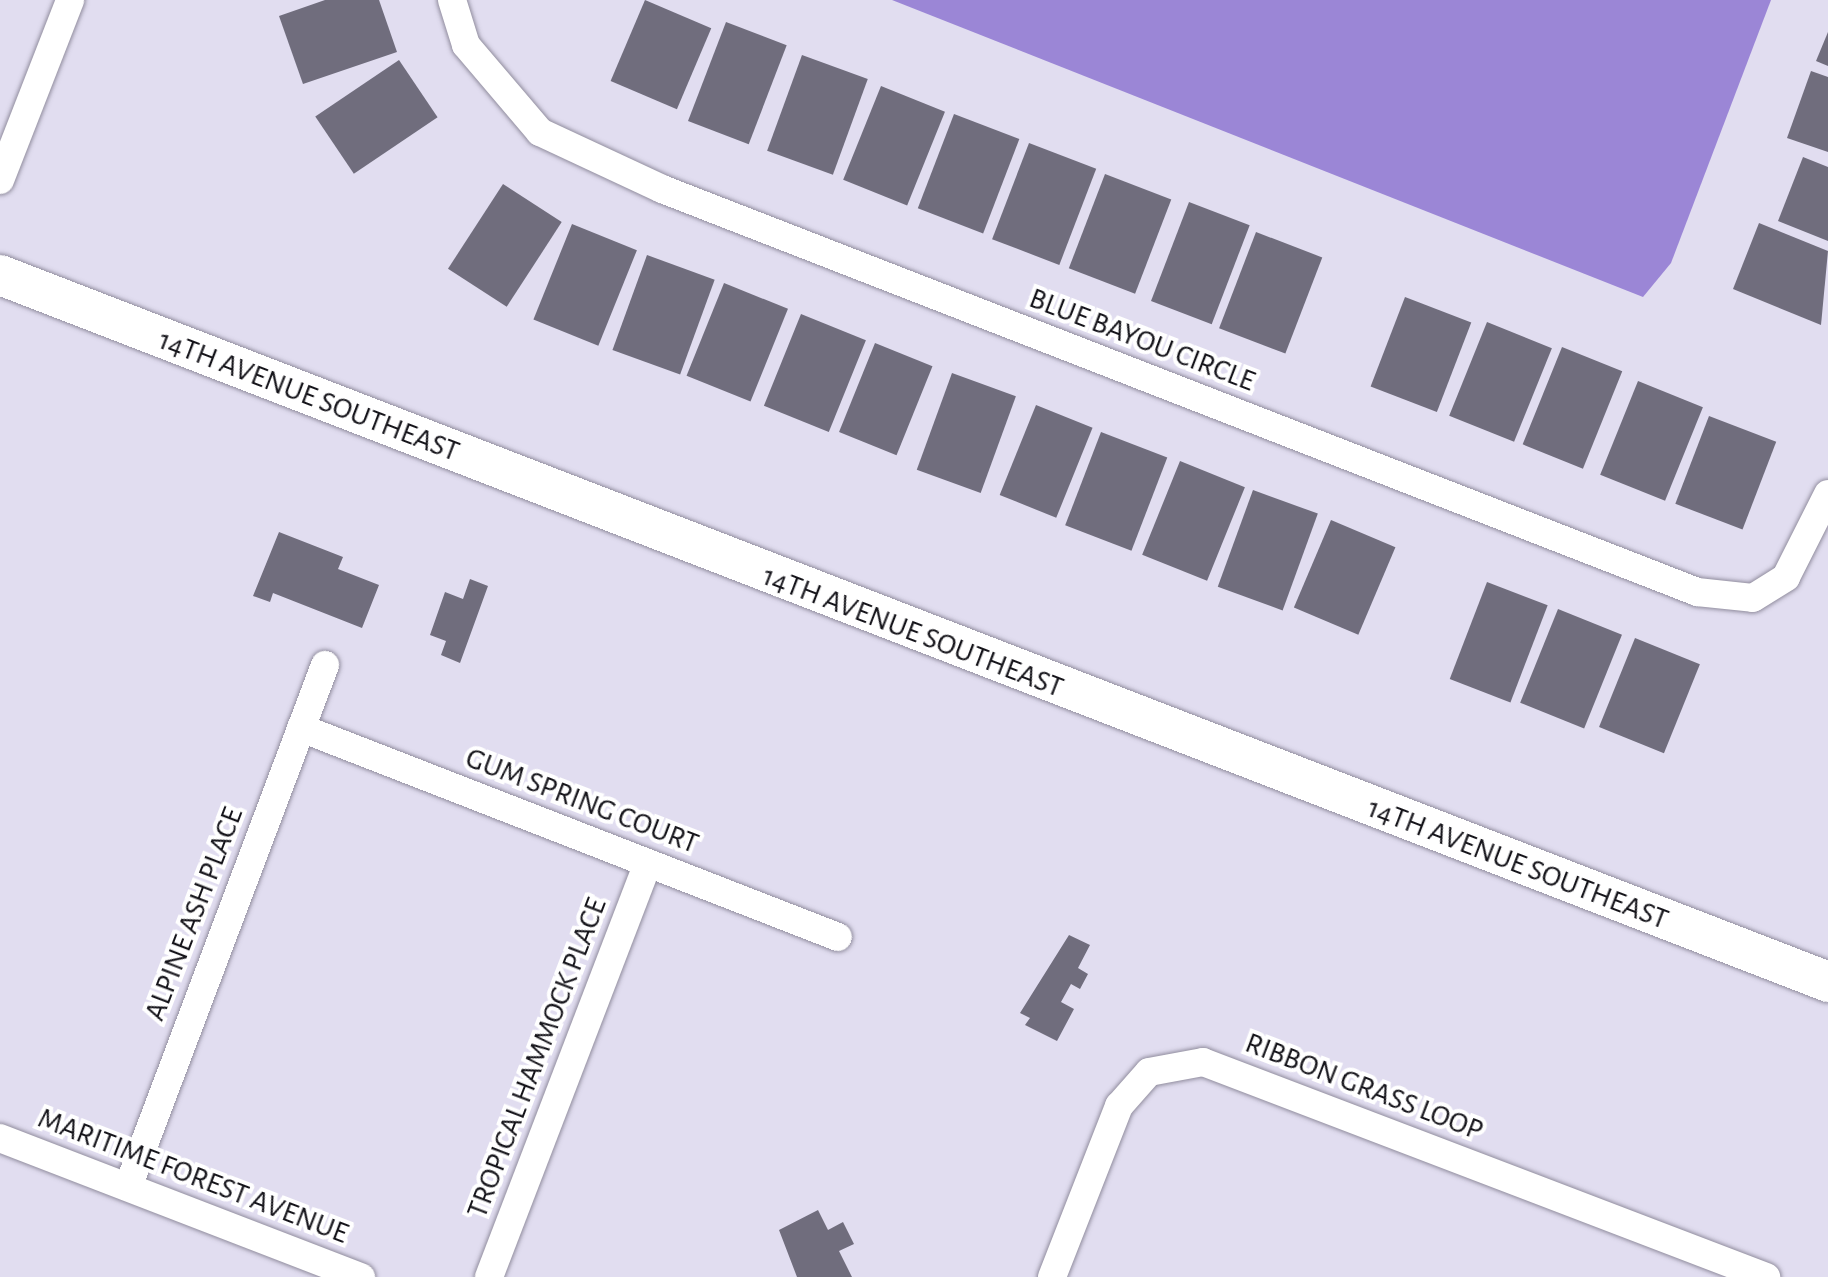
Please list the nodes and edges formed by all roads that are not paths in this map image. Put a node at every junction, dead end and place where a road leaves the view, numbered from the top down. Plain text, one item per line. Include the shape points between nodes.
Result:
1 (70, 0) edge
2 (452, 0) edge
3 (0, 180) edge
4 (0, 275) edge
5 (1828, 494) edge
6 (325, 665) dead end
7 (301, 728) junction
8 (648, 863) junction
9 (838, 937) dead end
10 (1828, 982) edge
11 (0, 1138) edge
12 (128, 1187) junction
13 (361, 1277) edge
14 (489, 1277) edge
15 (1052, 1277) edge
16 (1766, 1277) edge

1 - 3 street
2 - 5 street, BLUE BAYOU CIRCLE via 466,45 540,132 662,189 1697,592 1753,598 1786,577
4 - 10 street, 14TH AVENUE SOUTHEAST
6 - 7 street, ALPINE ASH PLACE
7 - 8 street, GUM SPRING COURT
7 - 12 street, ALPINE ASH PLACE
8 - 9 street, GUM SPRING COURT
8 - 14 street, TROPICAL HAMMOCK PLACE
11 - 12 street, MARITIME FOREST AVENUE
12 - 13 street, MARITIME FOREST AVENUE
15 - 16 street, RIBBON GRASS LOOP via 1119,1106 1149,1072 1203,1062

